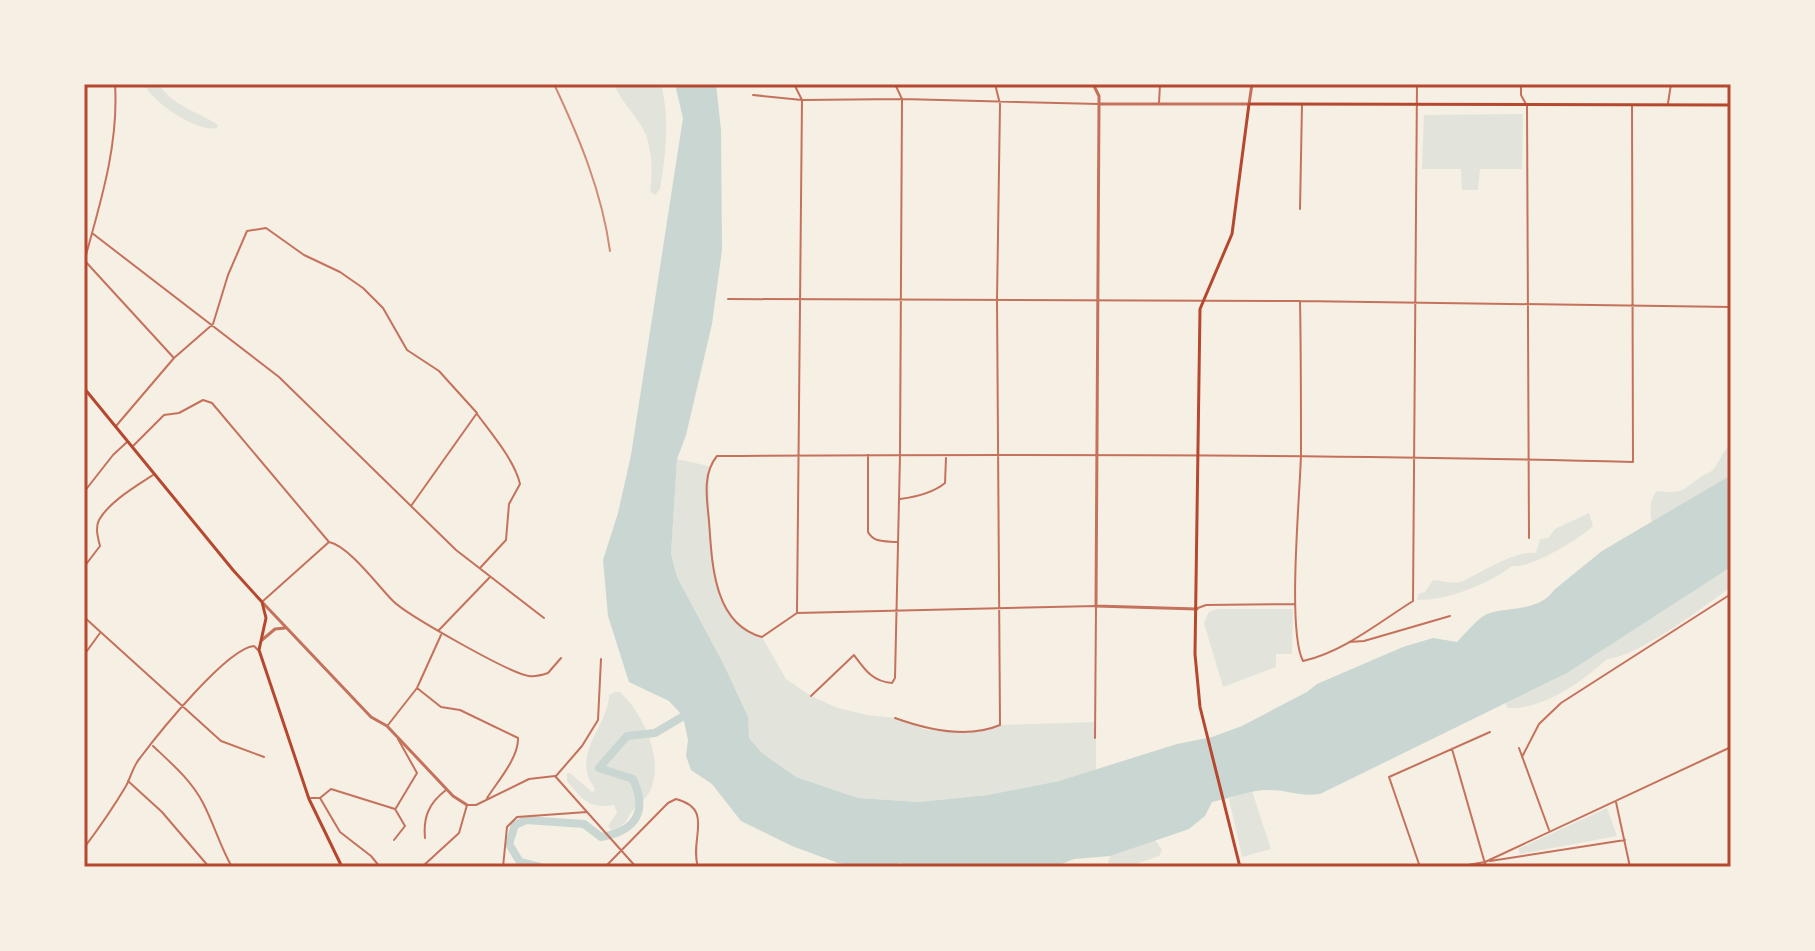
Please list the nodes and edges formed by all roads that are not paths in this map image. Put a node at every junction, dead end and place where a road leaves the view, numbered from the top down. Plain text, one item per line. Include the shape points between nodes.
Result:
1 (115, 84) edge
2 (794, 84) edge
3 (895, 84) edge
4 (995, 84) edge
5 (1093, 84) edge
6 (1160, 84) edge
7 (1252, 84) edge
8 (1417, 84) edge
9 (1521, 84) edge
10 (1671, 84) edge
11 (753, 95) dead end
12 (902, 99) junction
13 (802, 100) junction
14 (1159, 103) junction
15 (1302, 103) junction
16 (1000, 104) junction
17 (1099, 104) junction
18 (1249, 104) junction
19 (1417, 104) junction
20 (1668, 104) junction
21 (1731, 105) edge
22 (1527, 106) junction
23 (1632, 106) junction
24 (1300, 209) dead end
25 (92, 233) junction
26 (84, 261) edge
27 (728, 299) dead end
28 (997, 300) junction
29 (800, 301) junction
30 (901, 301) junction
31 (1096, 301) junction
32 (1300, 301) junction
33 (1203, 302) junction
34 (1416, 302) junction
35 (1529, 304) junction
36 (1632, 305) junction
37 (1731, 307) edge
38 (213, 324) junction
39 (174, 358) junction
40 (84, 388) edge
41 (477, 413) junction
42 (115, 427) junction
43 (128, 441) junction
44 (132, 447) junction
45 (1097, 453) junction
46 (800, 455) junction
47 (868, 455) junction
48 (900, 455) junction
49 (1301, 455) junction
50 (946, 456) junction
51 (998, 456) junction
52 (1200, 456) junction
53 (1414, 457) junction
54 (1530, 459) junction
55 (154, 474) junction
56 (84, 492) edge
57 (899, 499) junction
58 (411, 506) junction
59 (1529, 538) dead end
60 (329, 542) junction
61 (898, 542) junction
62 (84, 567) edge
63 (480, 568) junction
64 (491, 576) junction
65 (1731, 594) edge
66 (262, 602) junction
67 (1296, 604) junction
68 (1096, 606) junction
69 (998, 608) junction
70 (1197, 609) junction
71 (898, 611) junction
72 (797, 613) junction
73 (1450, 616) dead end
74 (84, 617) edge
75 (544, 618) dead end
76 (288, 630) junction
77 (441, 632) junction
78 (100, 633) junction
79 (262, 640) junction
80 (1348, 642) junction
81 (259, 650) junction
82 (84, 655) edge
83 (561, 658) dead end
84 (601, 659) dead end
85 (417, 688) junction
86 (811, 696) dead end
87 (182, 707) junction
88 (895, 718) dead end
89 (387, 726) junction
90 (1490, 732) dead end
91 (398, 737) junction
92 (1095, 738) dead end
93 (151, 745) junction
94 (1731, 747) edge
95 (1452, 748) junction
96 (1519, 748) dead end
97 (264, 757) dead end
98 (1522, 757) junction
99 (555, 776) junction
100 (128, 781) junction
101 (447, 790) junction
102 (320, 798) junction
103 (309, 799) junction
104 (486, 800) junction
105 (1615, 800) junction
106 (467, 805) junction
107 (395, 809) junction
108 (588, 812) junction
109 (1550, 831) junction
110 (425, 838) dead end
111 (394, 840) dead end
112 (1625, 840) junction
113 (84, 848) edge
114 (620, 851) junction
115 (1485, 862) junction
116 (209, 867) edge
117 (232, 867) edge
118 (342, 867) edge
119 (380, 867) edge
120 (410, 867) edge
121 (424, 867) edge
122 (503, 867) edge
123 (605, 867) edge
124 (636, 867) edge
125 (698, 867) edge
126 (1240, 867) edge
127 (1420, 867) edge
128 (1456, 867) edge
129 (1486, 867) edge
130 (1630, 867) edge

1 - 25 street via 110,165
2 - 13 street
3 - 12 street
4 - 16 street
5 - 17 street
6 - 14 street
7 - 18 street
8 - 19 street
9 - 22 street
10 - 20 street
11 - 13 street
12 - 13 street
12 - 16 street
12 - 30 street
13 - 29 street
14 - 17 street
14 - 18 street
15 - 18 main road
15 - 19 main road
15 - 24 street
16 - 17 street
16 - 28 street
17 - 31 street
18 - 33 main road via 1232,234
19 - 22 main road
19 - 34 street
20 - 21 main road
20 - 23 main road
22 - 23 main road
22 - 35 street
23 - 36 street
25 - 26 street
25 - 38 street
26 - 39 street
27 - 29 street
28 - 30 street
28 - 31 street
28 - 51 street
29 - 30 street
29 - 46 street
30 - 48 street
31 - 33 street
31 - 45 street
32 - 33 street
32 - 34 street
32 - 49 street
33 - 52 main road
34 - 35 street
34 - 53 street
35 - 36 street
35 - 54 street
36 - 37 street
36 - 54 street via 1633,462
38 - 39 street
38 - 41 street via 247,231 266,228 363,288 383,308 407,350 439,371
38 - 58 street via 279,377
39 - 42 street
40 - 42 main road
41 - 58 street
41 - 63 street via 502,446 520,484 509,504 506,540
42 - 43 main road
43 - 44 main road
43 - 56 street
44 - 55 main road
44 - 60 street via 164,415 203,400 212,403
45 - 51 street
45 - 52 street
45 - 68 street
46 - 47 street
46 - 72 street
46 - 72 street via 717,456 709,466 706,489 714,579 729,613 751,634 762,637
47 - 48 street
47 - 61 street via 868,532 878,541
48 - 50 street
48 - 57 street
49 - 52 street
49 - 53 street
49 - 67 street
50 - 51 street
50 - 57 street via 941,487
51 - 69 street
52 - 70 main road
53 - 54 street
53 - 80 street via 1413,601
54 - 59 street
55 - 62 street via 98,521 100,546
55 - 66 main road
57 - 61 street
58 - 63 street
60 - 66 street
60 - 77 street via 345,551 396,604
61 - 71 street
63 - 64 street
64 - 75 street
64 - 77 street
65 - 98 street via 1561,703 1539,724
66 - 76 street
66 - 79 main road
67 - 70 street
67 - 80 street via 1303,661
68 - 69 street
68 - 70 street
68 - 92 street
69 - 71 street
69 - 88 street via 1000,725 985,731 927,730
70 - 126 main road via 1200,707
71 - 72 street
71 - 86 street via 892,683 878,681 854,655
73 - 80 street
74 - 78 street
76 - 79 street via 275,629
76 - 89 street via 371,717
77 - 83 street via 527,676 548,673
77 - 85 street
78 - 82 street
78 - 87 street
79 - 81 main road
81 - 87 street via 243,650
81 - 103 main road
84 - 99 street via 598,720
85 - 89 street
85 - 104 street via 441,707 460,710 518,738
87 - 93 street
87 - 97 street via 221,741
89 - 91 street
90 - 95 street
91 - 101 street
91 - 107 street via 417,773
93 - 100 street
93 - 117 street via 187,778
94 - 105 street
95 - 115 street
95 - 127 street via 1389,777
96 - 98 street
98 - 109 street
99 - 104 street via 529,779
99 - 108 street
100 - 113 street
100 - 116 street
101 - 106 street
101 - 110 street via 427,812
102 - 103 street
102 - 107 street via 331,789
102 - 119 street via 340,832
103 - 118 main road
104 - 106 street
105 - 109 street
105 - 112 street
106 - 121 street via 459,833
107 - 111 street via 405,826
108 - 114 street
108 - 122 street via 517,817 507,827
109 - 115 street
112 - 115 street
112 - 130 street
114 - 123 street
114 - 124 street
114 - 125 street via 668,803 686,801 700,821
115 - 128 street
115 - 129 street
120 - 121 street

